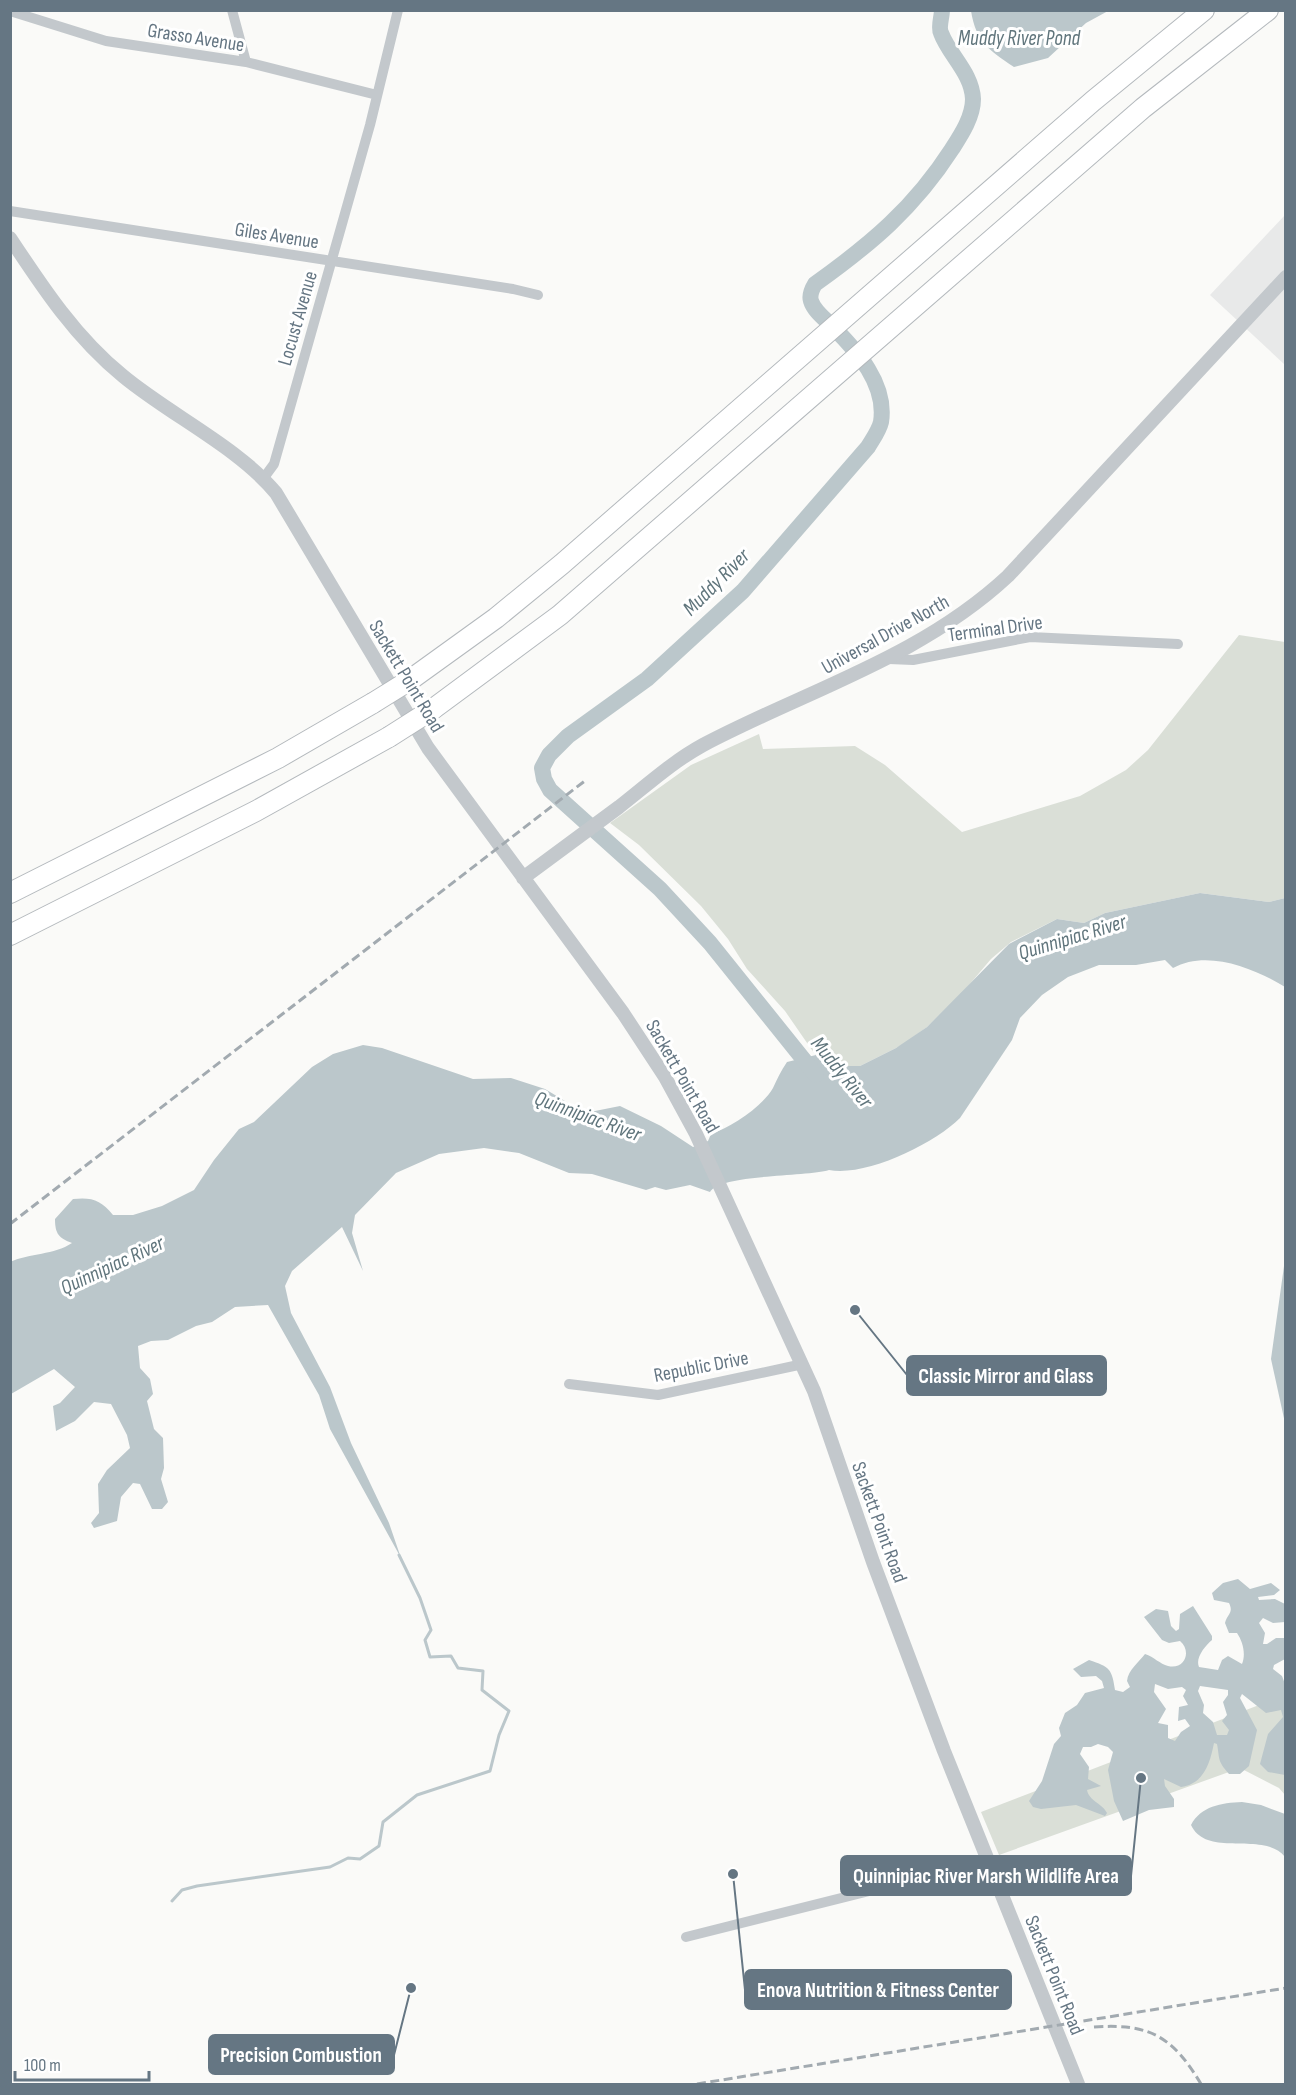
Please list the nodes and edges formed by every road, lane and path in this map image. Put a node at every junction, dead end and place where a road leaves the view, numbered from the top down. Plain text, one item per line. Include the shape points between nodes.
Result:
1 (232, 10) edge
2 (399, 10) edge
3 (1204, 10) edge
4 (1268, 10) edge
5 (10, 11) edge
6 (246, 62) junction
7 (377, 95) junction
8 (10, 211) edge
9 (10, 238) edge
10 (332, 261) junction
11 (1286, 277) edge
12 (538, 295) dead end
13 (263, 479) junction
14 (1178, 644) dead end
15 (889, 659) junction
16 (523, 878) junction
17 (10, 893) edge
18 (10, 936) edge
19 (803, 1364) junction
20 (569, 1384) dead end
21 (989, 1861) junction
22 (686, 1937) dead end
23 (1078, 2085) edge

1 - 6 street
2 - 7 street, Locust Avenue
3 - 17 highway, bridge via 1093,101 527,593 410,680 278,758
4 - 18 highway, bridge via 1143,108 560,615 433,709 266,806
5 - 6 street, Grasso Avenue via 106,41
6 - 7 street, Grasso Avenue
7 - 10 street, Locust Avenue
8 - 10 street, Giles Avenue
9 - 13 street, Sackett Point Road via 90,346 123,377
10 - 12 street, Giles Avenue
10 - 13 street, Locust Avenue via 274,464
11 - 15 street, Universal Drive North via 1008,576 939,631
13 - 16 street, Sackett Point Road via 290,515 428,748
14 - 15 street, Terminal Drive via 1030,637 913,660
15 - 16 street, Universal Drive North via 702,746 667,768
16 - 19 street, Sackett Point Road via 637,1033 670,1085
19 - 20 street, Republic Drive via 658,1395
19 - 21 street, Sackett Point Road via 874,1565
21 - 22 street
21 - 23 street, Sackett Point Road

